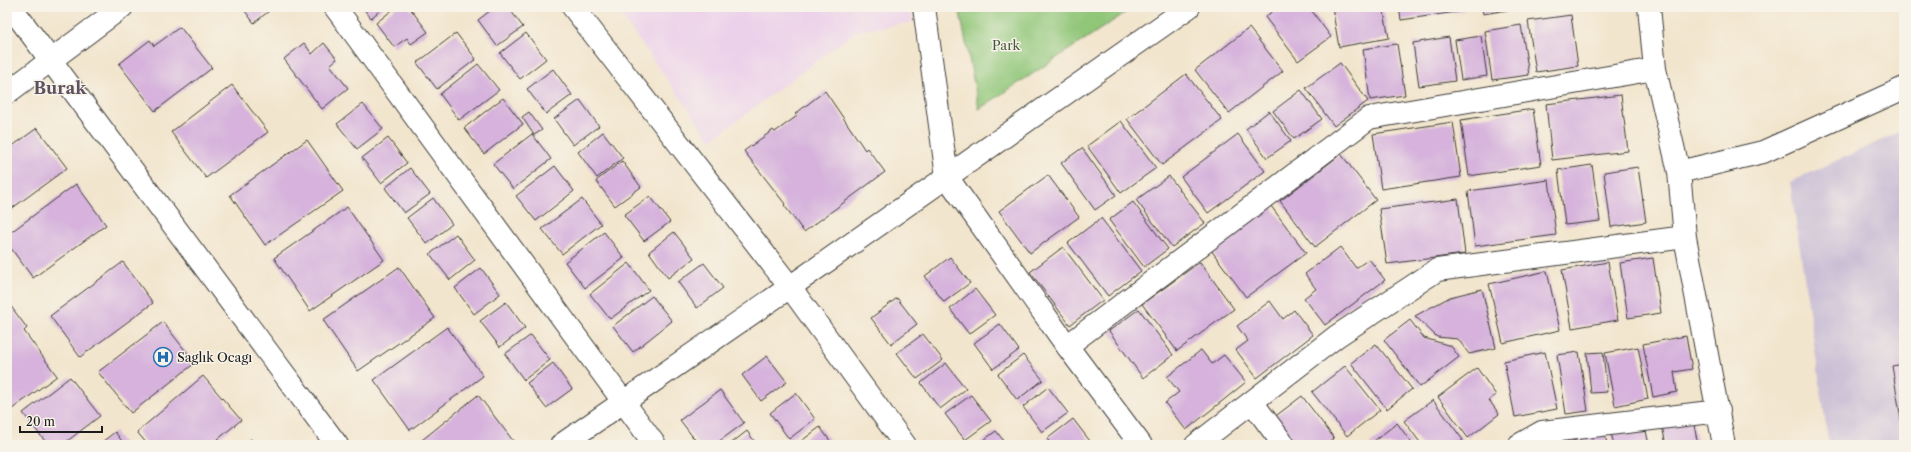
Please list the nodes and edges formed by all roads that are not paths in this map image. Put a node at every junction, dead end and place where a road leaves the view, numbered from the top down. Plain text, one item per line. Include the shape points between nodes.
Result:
1 (11, 7) edge
2 (122, 7) edge
3 (335, 7) edge
4 (573, 7) edge
5 (924, 7) edge
6 (1189, 7) edge
7 (1649, 7) edge
8 (50, 60) junction
9 (1655, 69) junction
10 (1904, 88) edge
11 (7, 93) edge
12 (1679, 172) junction
13 (947, 177) junction
14 (1685, 237) junction
15 (790, 287) junction
16 (1067, 346) junction
17 (622, 402) junction
18 (1252, 402) junction
19 (1719, 411) junction
20 (336, 445) edge
21 (561, 445) edge
22 (655, 445) edge
23 (905, 445) edge
24 (1141, 445) edge
25 (1196, 445) edge
26 (1284, 445) edge
27 (1518, 445) edge
28 (1724, 445) edge

1 - 8 street
2 - 8 street
3 - 17 street
4 - 15 street
5 - 13 street
6 - 13 street
7 - 9 street
8 - 11 street
8 - 20 street
9 - 12 street
9 - 16 street via 1369,118
10 - 12 street via 1764,152
12 - 14 street
13 - 15 street
13 - 16 street
14 - 18 street via 1437,270 1337,336
14 - 19 street
15 - 17 street
15 - 23 street
16 - 24 street
17 - 21 street
17 - 22 street
18 - 25 street
18 - 26 street
19 - 27 street via 1542,432
19 - 28 street

